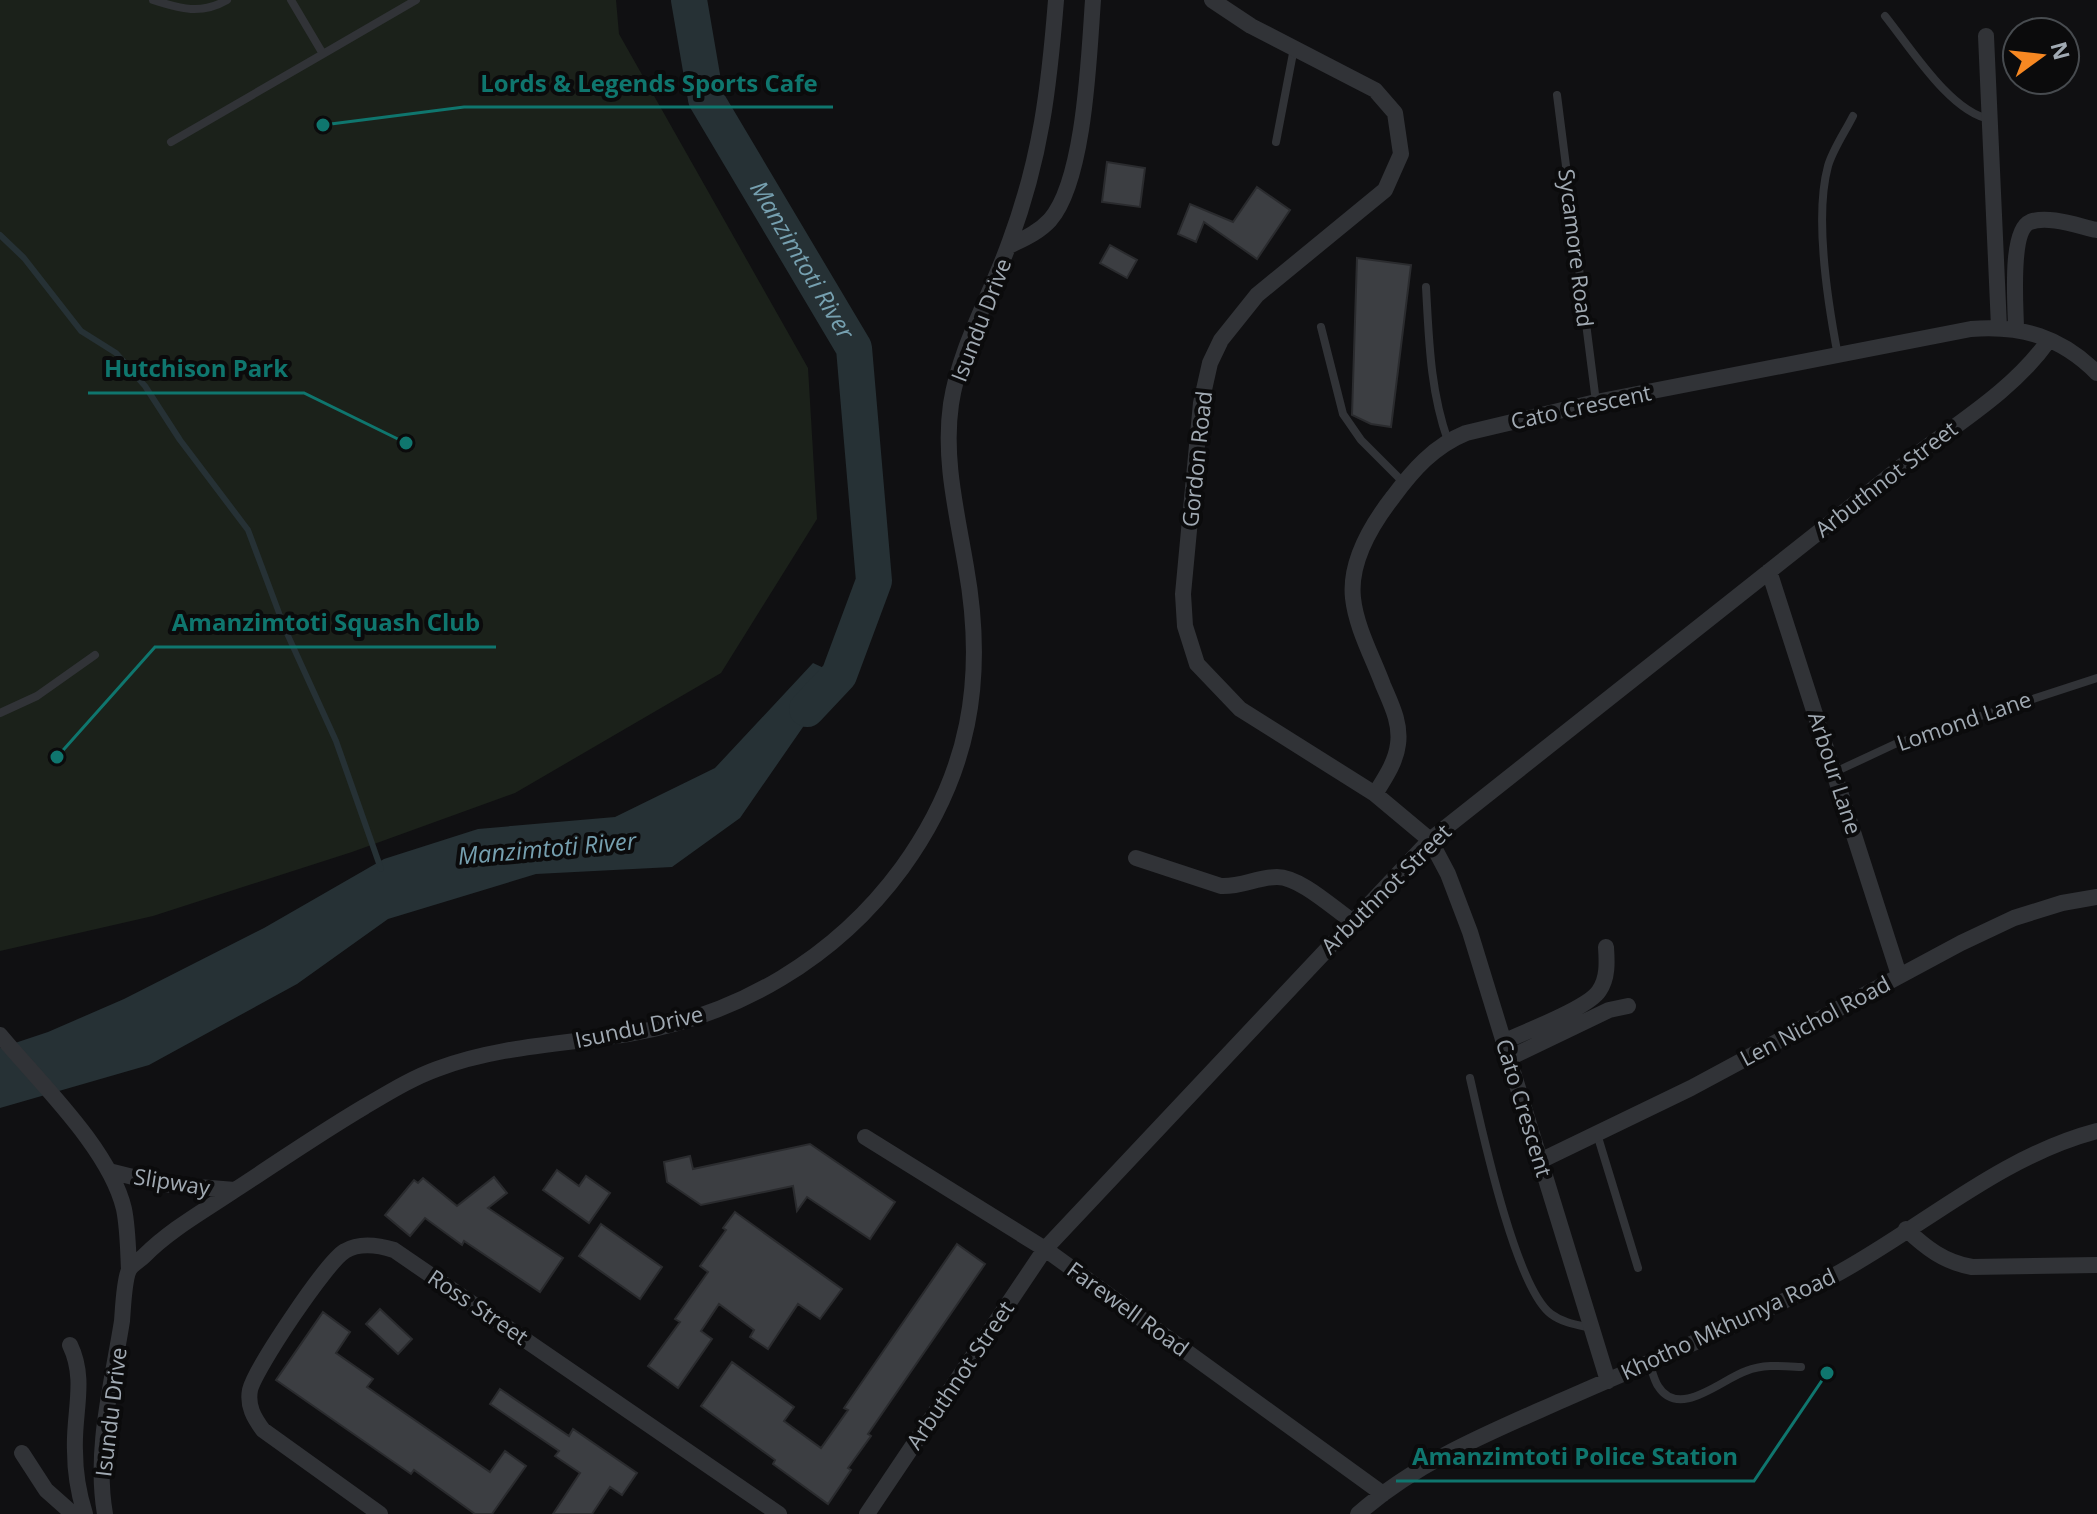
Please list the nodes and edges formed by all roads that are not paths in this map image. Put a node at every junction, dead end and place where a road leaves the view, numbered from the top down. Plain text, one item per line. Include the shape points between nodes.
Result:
1 (153, 0) edge
2 (227, 0) edge
3 (291, 0) edge
4 (416, 0) edge
5 (1056, 0) edge
6 (1093, 0) edge
7 (1212, 0) edge
8 (1885, 16) dead end
9 (1986, 36) dead end
10 (1294, 48) junction
11 (323, 54) junction
12 (1557, 95) dead end
13 (1853, 116) dead end
14 (1990, 119) junction
15 (171, 142) dead end
16 (1276, 142) dead end
17 (2097, 230) edge
18 (1009, 246) junction
19 (1426, 287) dead end
20 (1321, 327) dead end
21 (2008, 328) junction
22 (2049, 340) junction
23 (1838, 356) junction
24 (2097, 373) edge
25 (1596, 402) junction
26 (1448, 441) junction
27 (1404, 483) junction
28 (1769, 571) junction
29 (95, 655) dead end
30 (2097, 678) edge
31 (0, 713) edge
32 (1835, 772) junction
33 (1375, 794) junction
34 (1430, 840) junction
35 (1136, 858) dead end
36 (2097, 897) edge
37 (1352, 921) junction
38 (1606, 947) dead end
39 (1899, 975) junction
40 (1628, 1006) dead end
41 (0, 1035) edge
42 (1503, 1042) junction
43 (1509, 1058) junction
44 (1470, 1078) dead end
45 (2097, 1131) edge
46 (1597, 1134) junction
47 (865, 1137) dead end
48 (1540, 1161) junction
49 (109, 1171) junction
50 (235, 1190) junction
51 (1906, 1229) junction
52 (1045, 1249) junction
53 (2097, 1265) edge
54 (1638, 1268) dead end
55 (129, 1270) junction
56 (1591, 1328) junction
57 (70, 1345) dead end
58 (1648, 1362) junction
59 (1801, 1367) dead end
60 (1608, 1381) junction
61 (22, 1453) dead end
62 (1383, 1494) junction
63 (73, 1514) edge
64 (85, 1514) edge
65 (105, 1514) edge
66 (380, 1514) edge
67 (779, 1514) edge
68 (867, 1514) edge
69 (1358, 1514) edge

1 - 2 lane via 194,12
3 - 11 lane
4 - 11 lane
5 - 18 street, Isundu Drive via 1041,139
6 - 18 street, Isundu Drive via 1084,111 1065,192 1051,219
7 - 10 street, Gordon Road
8 - 14 lane via 1948,94 1965,110
9 - 14 street
10 - 16 lane
10 - 33 street, Gordon Road via 1375,90 1395,113 1401,154 1385,190 1257,295 1221,340 1210,363 1201,403 1183,594 1185,626 1197,664 1240,709
11 - 15 lane
12 - 25 lane, Sycamore Road
13 - 23 lane via 1829,162 1824,186 1826,281
14 - 21 street
17 - 21 street via 2044,220 2024,226
18 - 50 street, Isundu Drive via 972,330 951,405 949,466 976,657 970,717 959,760 927,828 876,901 806,963 729,1007 646,1030 498,1053 438,1069 302,1144
19 - 26 lane via 1430,367
20 - 27 lane via 1343,414
21 - 22 street, Cato Crescent
21 - 23 street, Cato Crescent via 1971,329
22 - 24 street, Cato Crescent via 2078,354
22 - 28 street, Arbuthnot Street via 2018,377
23 - 25 street, Cato Crescent
25 - 26 street, Cato Crescent
26 - 27 street, Cato Crescent
27 - 33 street, Cato Crescent via 1383,509 1356,563 1353,597 1398,725 1394,762
28 - 32 street, Arbour Lane
28 - 34 street, Arbuthnot Street
29 - 31 lane via 37,696
30 - 32 lane, Lomond Lane via 1895,744
32 - 39 street, Arbour Lane
33 - 34 street, Gordon Road
34 - 37 street, Arbuthnot Street
34 - 42 street, Cato Crescent via 1470,932
35 - 37 street via 1221,886 1291,880
36 - 39 street, Len Nichol Road via 2014,918
37 - 52 street, Arbuthnot Street
38 - 42 street via 1604,982 1597,995
39 - 46 street, Len Nichol Road
40 - 43 street
41 - 49 street
42 - 43 street, Cato Crescent
43 - 48 street, Cato Crescent
44 - 56 lane via 1511,1236 1537,1295 1549,1313
45 - 51 street, Khotho Mkhunya Road via 2042,1150
46 - 48 street, Len Nichol Road
46 - 54 lane
47 - 52 street, Farewell Road
48 - 56 street, Cato Crescent
49 - 50 street, Slipway via 161,1184
49 - 55 street via 124,1209
50 - 55 street, Isundu Drive via 161,1239
51 - 53 street via 1956,1265
51 - 58 street, Khotho Mkhunya Road via 1835,1275
52 - 62 street, Farewell Road
52 - 68 street, Arbuthnot Street
55 - 65 street, Isundu Drive via 101,1453
56 - 60 street, Cato Crescent
57 - 64 street via 78,1361 75,1452
58 - 59 lane via 1668,1397 1684,1398 1701,1397 1756,1368
58 - 60 street, Khotho Mkhunya Road
60 - 62 street, Khotho Mkhunya Road via 1451,1449
61 - 63 street via 46,1490
62 - 69 street, Khotho Mkhunya Road
66 - 67 street, Ross Street via 263,1430 249,1403 259,1368 332,1262 349,1248 370,1245 394,1250

